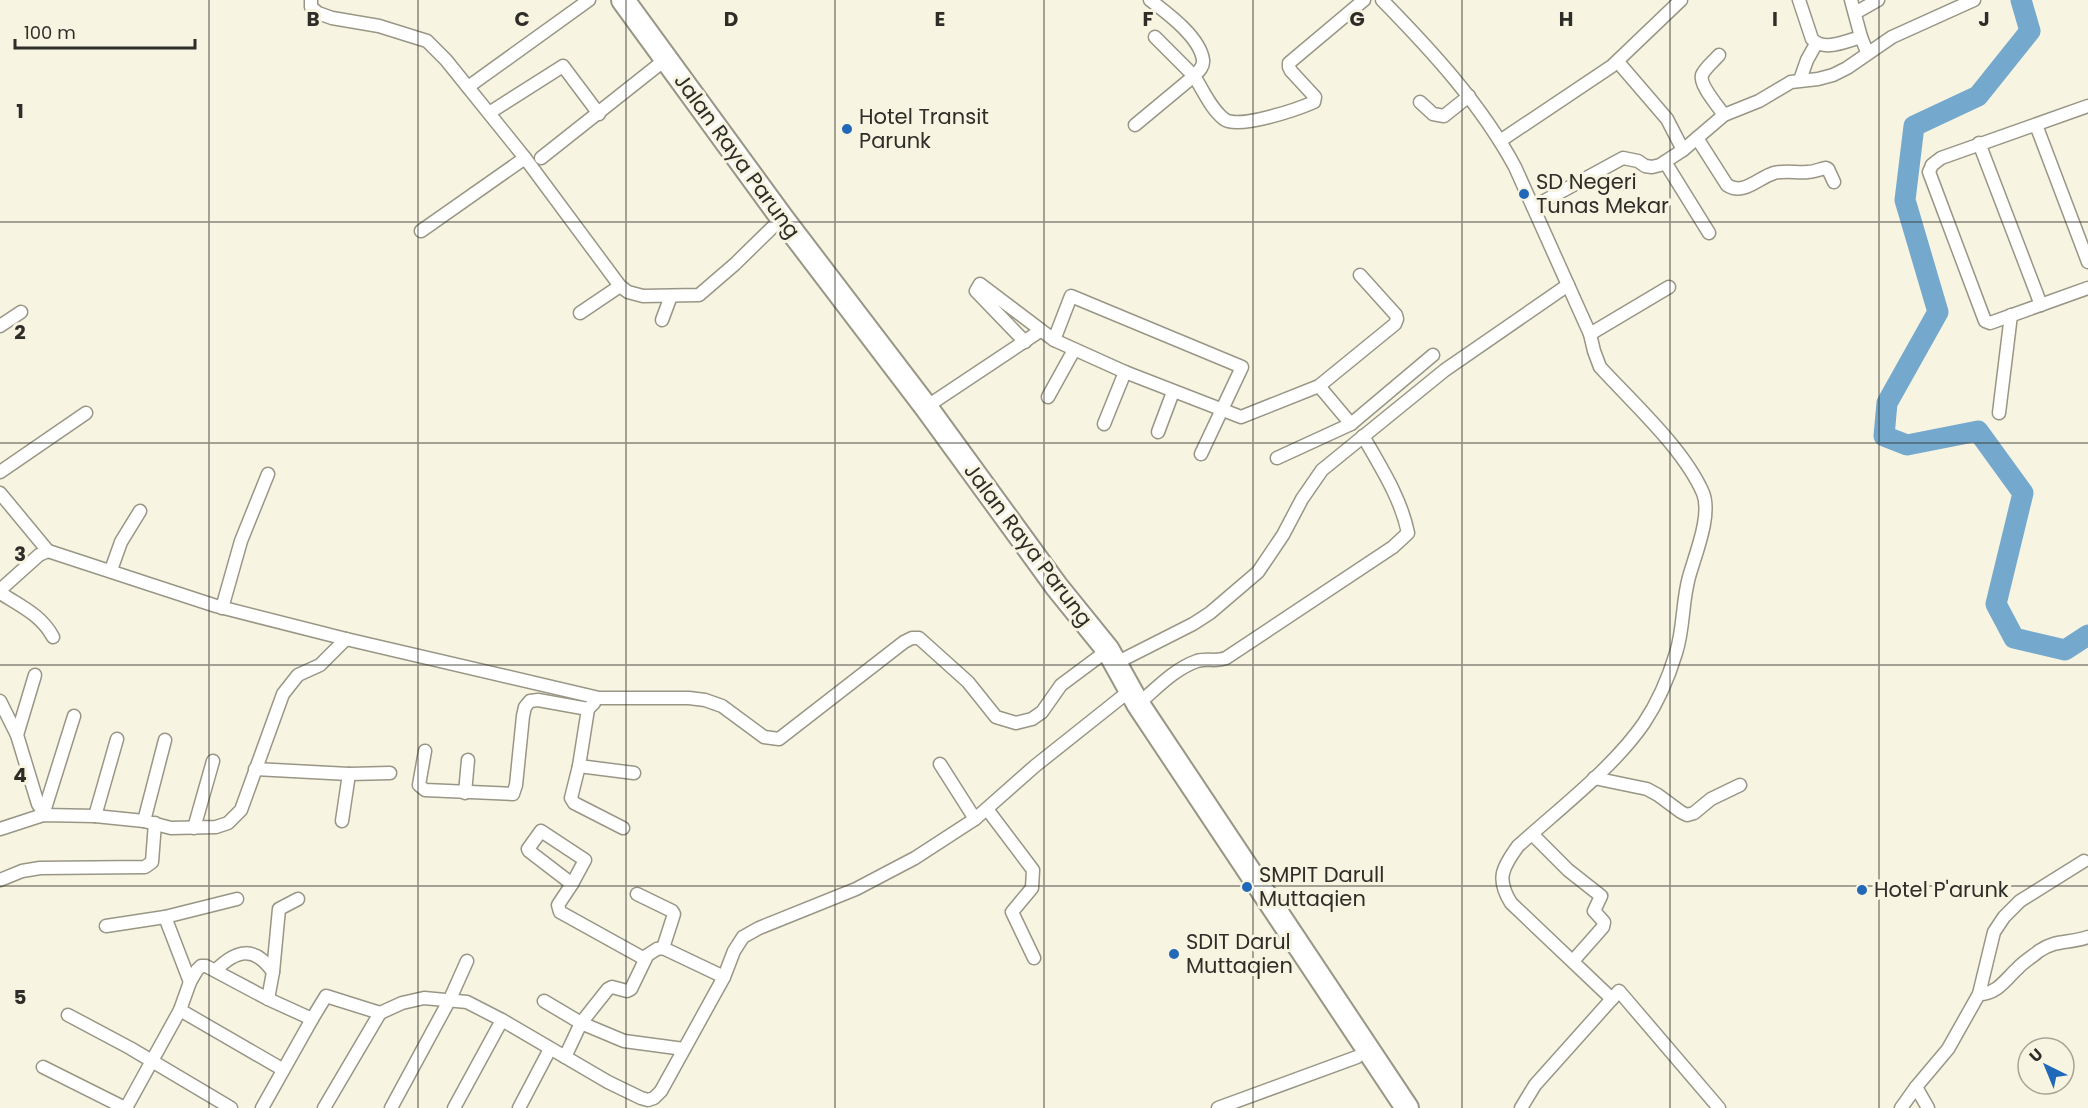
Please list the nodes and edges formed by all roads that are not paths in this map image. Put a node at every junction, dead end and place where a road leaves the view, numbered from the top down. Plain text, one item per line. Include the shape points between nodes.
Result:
1 (311, 0) edge
2 (589, 0) edge
3 (613, 0) edge
4 (623, 0) edge
5 (1150, 0) edge
6 (1364, 0) edge
7 (1382, 0) edge
8 (1681, 0) edge
9 (1798, 0) edge
10 (1851, 0) edge
11 (1878, 0) edge
12 (1974, 0) edge
13 (1854, 13) junction
14 (1155, 37) dead end
15 (1861, 37) junction
16 (1816, 44) junction
17 (1867, 52) junction
18 (1719, 56) dead end
19 (663, 62) junction
20 (1618, 62) junction
21 (1194, 76) junction
22 (1800, 80) junction
23 (468, 87) junction
24 (1469, 96) junction
25 (1420, 102) dead end
26 (2088, 106) edge
27 (489, 113) junction
28 (598, 114) junction
29 (1724, 115) junction
30 (1135, 125) dead end
31 (2036, 125) junction
32 (1697, 138) junction
33 (1500, 141) junction
34 (1979, 143) junction
35 (1683, 150) junction
36 (525, 158) junction
37 (541, 158) dead end
38 (1665, 162) junction
39 (1834, 182) dead end
40 (1533, 207) junction
41 (780, 220) junction
42 (421, 231) dead end
43 (1709, 233) dead end
44 (2088, 262) edge
45 (1360, 276) dead end
46 (1568, 285) junction
47 (620, 286) junction
48 (1669, 287) dead end
49 (2088, 288) edge
50 (671, 296) junction
51 (2041, 305) junction
52 (21, 312) dead end
53 (580, 313) dead end
54 (2011, 315) junction
55 (662, 320) dead end
56 (0, 326) edge
57 (1041, 331) junction
58 (1590, 334) junction
59 (1054, 340) junction
60 (1025, 342) junction
61 (1074, 350) junction
62 (1433, 355) dead end
63 (1125, 372) junction
64 (1318, 386) junction
65 (1173, 392) junction
66 (1048, 397) dead end
67 (926, 407) junction
68 (1222, 410) junction
69 (86, 413) dead end
70 (1999, 413) dead end
71 (1104, 424) dead end
72 (1351, 424) junction
73 (1158, 432) dead end
74 (1363, 436) junction
75 (1201, 454) dead end
76 (1277, 458) dead end
77 (0, 472) edge
78 (268, 474) dead end
79 (0, 493) edge
80 (140, 512) dead end
81 (48, 550) junction
82 (111, 570) junction
83 (1, 589) edge
84 (222, 608) junction
85 (53, 637) dead end
86 (346, 639) junction
87 (1109, 656) junction
88 (35, 675) dead end
89 (599, 698) junction
90 (1130, 700) junction
91 (0, 701) edge
92 (588, 709) junction
93 (74, 716) dead end
94 (17, 735) junction
95 (117, 739) dead end
96 (165, 740) dead end
97 (425, 751) dead end
98 (468, 760) dead end
99 (213, 761) dead end
100 (940, 764) dead end
101 (579, 766) junction
102 (255, 770) junction
103 (390, 773) dead end
104 (634, 773) dead end
105 (349, 774) junction
106 (1594, 778) junction
107 (1740, 785) dead end
108 (465, 793) junction
109 (987, 809) junction
110 (43, 814) junction
111 (95, 816) junction
112 (975, 819) junction
113 (342, 821) dead end
114 (150, 822) junction
115 (194, 828) junction
116 (623, 828) dead end
117 (0, 829) edge
118 (1532, 834) junction
119 (2084, 861) dead end
120 (0, 880) edge
121 (572, 884) junction
122 (637, 894) dead end
123 (237, 899) dead end
124 (298, 899) dead end
125 (165, 917) junction
126 (106, 926) dead end
127 (2088, 937) edge
128 (663, 948) junction
129 (646, 958) junction
130 (1034, 958) dead end
131 (467, 961) dead end
132 (1573, 961) junction
133 (216, 970) junction
134 (273, 972) junction
135 (724, 977) junction
136 (190, 982) junction
137 (1979, 994) junction
138 (268, 999) junction
139 (450, 999) junction
140 (1612, 999) junction
141 (544, 1001) dead end
142 (180, 1010) junction
143 (380, 1013) junction
144 (68, 1015) dead end
145 (312, 1019) junction
146 (502, 1020) junction
147 (581, 1023) junction
148 (1354, 1044) junction
149 (550, 1049) junction
150 (684, 1049) junction
151 (565, 1056) junction
152 (153, 1060) junction
153 (43, 1067) dead end
154 (282, 1069) junction
155 (1916, 1087) junction
156 (639, 1103) edge
157 (329, 1106) edge
158 (126, 1108) edge
159 (231, 1108) edge
160 (262, 1108) edge
161 (391, 1108) edge
162 (454, 1108) edge
163 (519, 1108) edge
164 (1218, 1108) edge
165 (1392, 1108) edge
166 (1407, 1108) edge
167 (1521, 1108) edge
168 (1719, 1108) edge
169 (1902, 1108) edge
170 (1928, 1108) edge

1 - 23 street via 311,7 318,13 332,18 379,26 427,41
2 - 23 street
3 - 19 highway, Jalan Raya Parung
4 - 19 highway, Jalan Raya Parung
5 - 21 street via 1176,21 1197,46 1203,60
6 - 21 street via 1289,63 1288,67 1315,97 1314,102 1264,118 1228,121 1212,105
7 - 24 street
8 - 20 street
9 - 16 street
10 - 13 street
11 - 13 street
12 - 17 street via 1897,34
13 - 15 street
14 - 21 street
15 - 16 street via 1828,46
15 - 17 street
16 - 22 street
17 - 22 street via 1833,75
18 - 29 street via 1702,80
19 - 28 street
19 - 41 highway, Jalan Raya Parung
20 - 33 street
20 - 35 street via 1667,119
21 - 30 street
22 - 29 street
23 - 27 street
24 - 25 street via 1444,116 1433,114
24 - 33 street
26 - 31 street
27 - 28 street via 563,66
27 - 36 street
28 - 37 street
29 - 32 street
31 - 34 street
31 - 44 street
32 - 35 street
32 - 39 street via 1732,189 1746,187 1777,172 1826,168
33 - 40 street
34 - 51 street
34 - 54 street via 1941,158 1929,172 1982,318 1989,323
35 - 38 street
36 - 42 street
36 - 47 street
38 - 40 street via 1652,167 1629,158 1618,159
38 - 43 street
40 - 46 street
41 - 50 street via 699,295
41 - 67 highway, Jalan Raya Parung
41 - 87 highway, Jalan Raya Parung
45 - 64 street via 1397,320
46 - 58 street
46 - 74 street via 1445,370
47 - 50 street via 643,296
47 - 53 street
48 - 58 street
49 - 51 street
50 - 55 street
51 - 54 street
52 - 56 street
54 - 70 street
57 - 59 street
57 - 60 street
57 - 60 street via 980,284 976,291
58 - 106 street via 1600,367 1672,446 1704,495 1706,509 1687,585 1677,652 1665,683 1644,722
59 - 61 street
59 - 68 street via 1071,296 1242,367
60 - 67 street
61 - 63 street
61 - 66 street
62 - 72 street
63 - 65 street
63 - 71 street
64 - 68 street via 1245,416
64 - 72 street
65 - 68 street
65 - 73 street
67 - 87 highway, Jalan Raya Parung
68 - 75 street
69 - 77 street
72 - 76 street
74 - 87 street via 1322,470 1258,572 1193,624
74 - 90 street via 1384,472 1408,533 1393,547 1226,658 1198,660
78 - 84 street
79 - 81 street
80 - 82 street via 121,542
81 - 82 street
81 - 83 street
82 - 84 street
83 - 85 street via 2,594 40,619
84 - 86 street
86 - 89 street
86 - 102 street via 320,664 290,682
87 - 89 street via 1061,685 1042,712 1016,723 996,717 968,682 919,638 904,642 779,740 764,737 722,705 705,700
87 - 90 highway, Jalan Raya Parung
88 - 94 street
89 - 92 street
90 - 109 street via 1035,766
90 - 148 highway, Jalan Raya Parung
91 - 94 street
92 - 101 street
92 - 108 street via 530,701 523,716 513,794
93 - 110 street
94 - 110 street
95 - 111 street
96 - 114 street
97 - 108 street via 422,789
98 - 108 street
99 - 115 street
100 - 112 street
101 - 104 street
101 - 116 street via 571,798 574,803
102 - 105 street
102 - 115 street via 236,816 216,827
103 - 105 street
105 - 113 street
106 - 107 street via 1647,789 1687,815
106 - 118 street
109 - 112 street
109 - 130 street via 1033,870 1032,888 1012,912
110 - 111 street
110 - 117 street
111 - 114 street
112 - 135 street via 915,858 856,889 743,937
114 - 115 street via 171,828
114 - 120 street via 152,862 145,867 40,868
118 - 132 street via 1518,846 1503,869 1504,892
118 - 132 street via 1601,896 1594,911 1604,922 1602,927
119 - 137 street via 2020,901 2004,917 1994,932
121 - 121 street via 585,860 541,831 529,851
121 - 129 street via 558,910
122 - 128 street via 674,914
123 - 125 street
124 - 134 street via 279,909
125 - 126 street
125 - 136 street
127 - 137 street via 2053,943 2018,968 1994,992
128 - 129 street
128 - 135 street
129 - 147 street via 631,989 608,989
131 - 139 street
132 - 140 street
133 - 134 street via 227,959 243,953 255,954
133 - 136 street via 201,966
133 - 138 street
134 - 138 street
135 - 150 street
136 - 142 street
137 - 155 street via 1948,1049
138 - 145 street
139 - 143 street via 424,998
139 - 146 street via 467,1002
139 - 161 street
140 - 167 street via 1535,1085
140 - 168 street via 1619,991
141 - 147 street
142 - 152 street
142 - 154 street
143 - 145 street via 326,996
143 - 157 street
144 - 152 street
145 - 154 street
146 - 149 street
146 - 162 street
147 - 150 street via 624,1041
147 - 151 street
148 - 164 street
148 - 165 highway, Jalan Raya Parung
148 - 166 highway, Jalan Raya Parung
149 - 151 street
149 - 163 street
150 - 156 street via 661,1091
151 - 156 street
152 - 158 street
152 - 159 street
153 - 158 street
154 - 160 street
155 - 169 street
155 - 170 street

